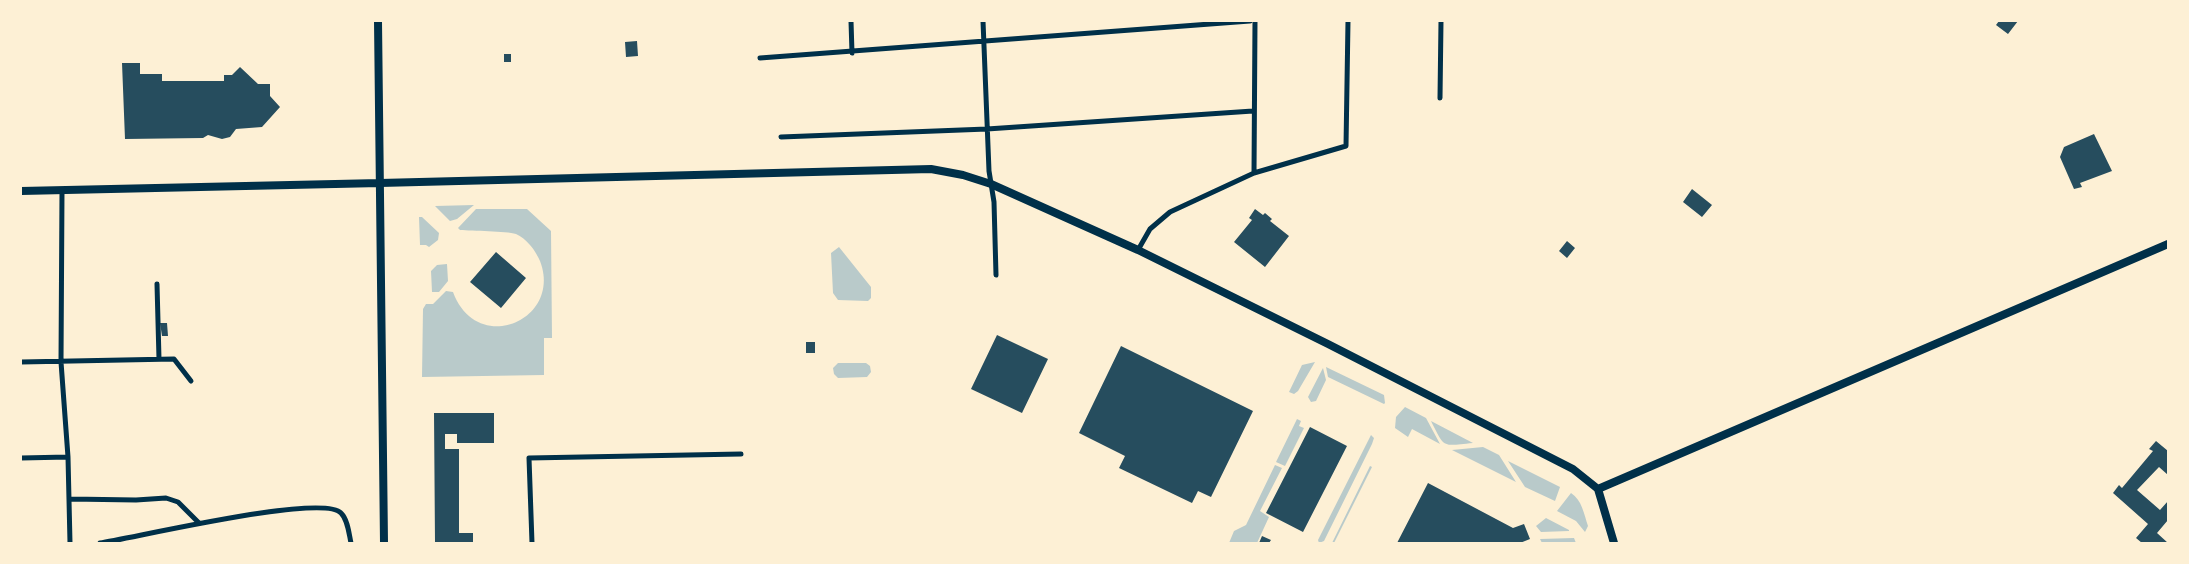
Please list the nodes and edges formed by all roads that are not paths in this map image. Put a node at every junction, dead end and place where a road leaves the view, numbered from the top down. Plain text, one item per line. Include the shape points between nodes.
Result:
1 (378, 21) edge
2 (851, 21) edge
3 (983, 21) edge
4 (1250, 21) edge
5 (1255, 21) edge
6 (1348, 21) edge
7 (1441, 21) edge
8 (984, 41) junction
9 (852, 53) junction
10 (760, 58) dead end
11 (1440, 98) dead end
12 (1253, 111) junction
13 (987, 129) junction
14 (781, 137) dead end
15 (1254, 173) junction
16 (380, 183) junction
17 (991, 184) junction
18 (21, 191) edge
19 (62, 191) junction
20 (2168, 244) edge
21 (1138, 250) junction
22 (996, 275) dead end
23 (156, 284) dead end
24 (159, 359) junction
25 (21, 362) edge
26 (61, 362) junction
27 (191, 381) dead end
28 (741, 454) dead end
29 (68, 457) junction
30 (21, 458) edge
31 (1598, 489) junction
32 (70, 499) junction
33 (199, 523) junction
34 (70, 543) edge
35 (100, 543) edge
36 (351, 543) edge
37 (384, 543) edge
38 (532, 543) edge
39 (1614, 543) edge

1 - 16 main road
2 - 9 street
3 - 8 street
4 - 8 street
5 - 12 street
6 - 15 street via 1346,146
7 - 11 street
8 - 9 street
8 - 13 street
9 - 10 street
12 - 13 street
12 - 15 street
13 - 14 street
13 - 17 street
15 - 21 street via 1170,212 1150,229
16 - 17 main road via 931,169
16 - 19 main road
16 - 37 main road
17 - 21 main road
17 - 22 street
18 - 19 main road
19 - 26 street
20 - 31 main road
21 - 31 main road via 1553,459
23 - 24 street
24 - 26 street
24 - 27 street via 174,359
25 - 26 street
26 - 29 street
28 - 38 street via 530,458
29 - 30 street
29 - 32 street
31 - 39 main road
32 - 33 street via 166,498 178,502
32 - 34 street
33 - 35 street
33 - 36 street via 280,510 332,508 346,522

